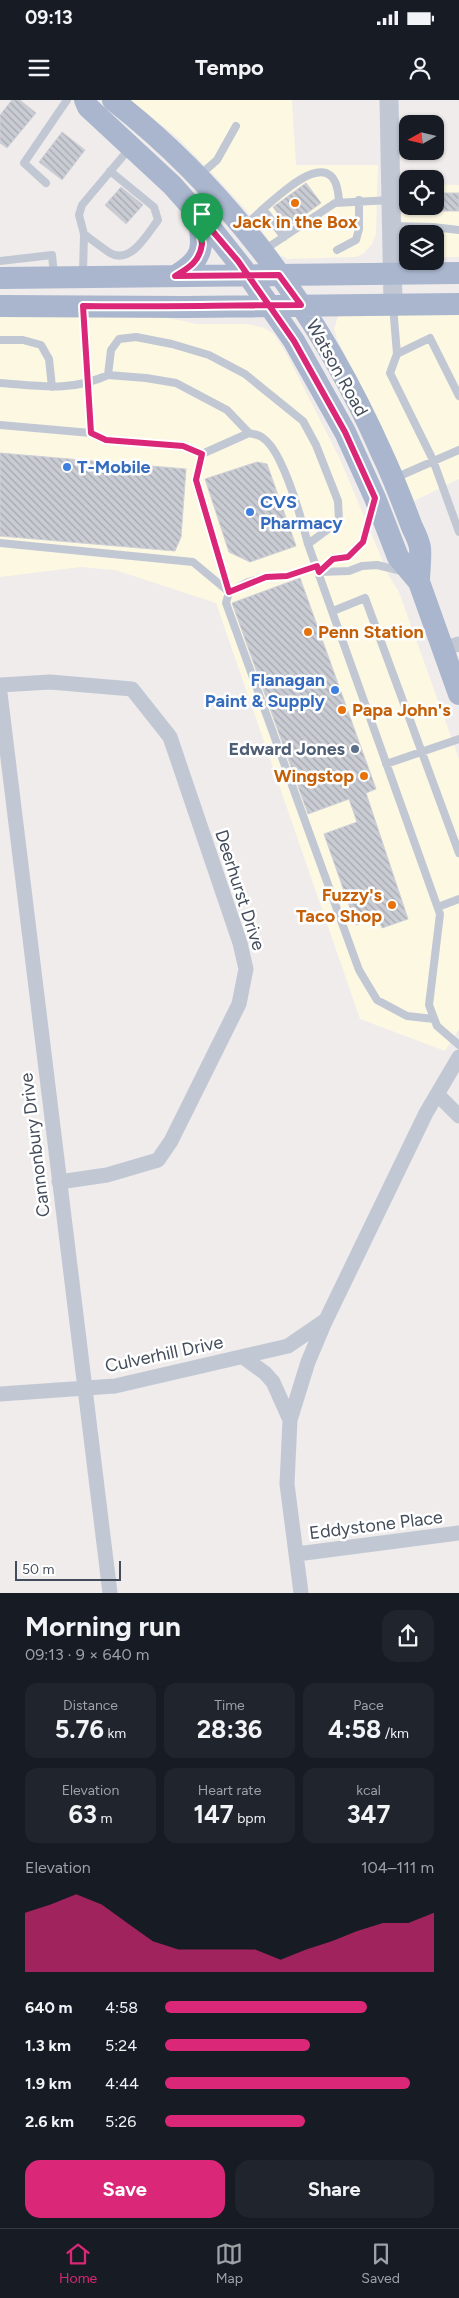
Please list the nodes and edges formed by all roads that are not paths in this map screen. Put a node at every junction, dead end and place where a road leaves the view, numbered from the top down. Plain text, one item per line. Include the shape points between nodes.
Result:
1 (67, 100) edge
2 (85, 100) edge
3 (113, 100) edge
4 (389, 100) edge
5 (236, 126) dead end
6 (131, 146) junction
7 (110, 171) junction
8 (199, 176) junction
9 (46, 183) dead end
10 (359, 200) junction
11 (390, 200) junction
12 (339, 203) junction
13 (263, 209) junction
14 (198, 214) junction
15 (391, 226) junction
16 (244, 227) junction
17 (459, 230) edge
18 (84, 234) junction
19 (284, 237) junction
20 (337, 250) dead end
21 (262, 251) junction
22 (0, 261) edge
23 (392, 273) junction
24 (459, 273) edge
25 (248, 275) junction
26 (279, 275) junction
27 (83, 276) junction
28 (175, 276) junction
29 (54, 277) junction
30 (0, 278) edge
31 (393, 304) junction
32 (459, 304) edge
33 (270, 305) junction
34 (301, 305) junction
35 (0, 306) edge
36 (83, 306) junction
37 (0, 340) edge
38 (397, 354) junction
39 (108, 375) junction
40 (0, 383) edge
41 (89, 384) junction
42 (52, 386) junction
43 (459, 396) edge
44 (0, 425) edge
45 (249, 432) junction
46 (91, 433) junction
47 (459, 450) edge
48 (202, 454) junction
49 (433, 460) junction
50 (394, 479) junction
51 (375, 498) junction
52 (459, 532) edge
53 (0, 543) edge
54 (308, 544) junction
55 (318, 569) junction
56 (416, 579) junction
57 (229, 592) junction
58 (333, 611) junction
59 (453, 655) edge
60 (0, 686) edge
61 (0, 693) edge
62 (459, 694) edge
63 (459, 739) edge
64 (422, 752) junction
65 (386, 764) junction
66 (459, 853) edge
67 (459, 899) edge
68 (438, 907) junction
69 (434, 1020) junction
70 (459, 1045) edge
71 (459, 1057) edge
72 (437, 1094) junction
73 (459, 1116) edge
74 (59, 1182) junction
75 (326, 1320) junction
76 (243, 1357) junction
77 (83, 1388) junction
78 (0, 1394) edge
79 (290, 1420) junction
80 (459, 1533) edge
81 (297, 1554) junction
82 (110, 1593) edge
83 (301, 1593) edge

1 - 9 lane via 24,163
2 - 6 main road, Watson Road via 88,107
3 - 8 main road, Watson Road
4 - 11 street
5 - 8 lane via 217,160
6 - 7 lane
6 - 14 main road, Watson Road
7 - 18 lane via 82,205 79,216
7 - 18 lane via 154,207 158,220 134,251 125,255 112,254
8 - 16 main road, Watson Road
10 - 11 lane
10 - 12 lane
10 - 20 lane via 356,240
11 - 15 street
12 - 13 lane via 336,182 318,171 307,173
12 - 19 lane
13 - 16 lane
13 - 19 lane
14 - 25 main road, Watson Road
14 - 28 main road via 201,252 190,268
15 - 17 lane
15 - 23 street
16 - 21 main road, Watson Road
18 - 27 lane
19 - 21 lane
21 - 26 main road, Watson Road
22 - 29 lane via 52,255
23 - 24 main road
23 - 26 main road
23 - 31 street
25 - 26 main road
25 - 28 main road
25 - 33 main road, Watson Road
26 - 34 main road, Watson Road
27 - 28 main road
27 - 29 main road
29 - 30 main road
31 - 32 main road
31 - 34 main road
31 - 38 lane
33 - 34 main road
33 - 36 main road
33 - 51 main road, Watson Road via 333,409
34 - 50 main road, Watson Road via 352,392
35 - 36 main road
36 - 41 lane
37 - 42 lane via 23,340 41,345 49,359
38 - 43 lane via 430,338
38 - 49 lane via 390,373
39 - 41 lane
39 - 45 lane via 176,383 227,410
39 - 54 lane via 111,350 119,339 136,337 172,344 209,355 244,374 303,420 338,502 339,521
40 - 42 lane
41 - 42 lane
41 - 46 lane
44 - 46 lane
45 - 48 lane
45 - 54 lane via 264,438 278,458
46 - 48 lane via 106,440 183,446
47 - 49 lane
48 - 57 lane via 196,480
49 - 50 lane
49 - 52 lane
50 - 56 main road, Watson Road via 420,548
51 - 55 lane via 363,542 348,557 333,559
51 - 56 main road, Watson Road via 398,557
53 - 57 lane via 193,562
54 - 55 lane
55 - 56 lane via 349,571 377,565
55 - 57 lane via 266,577
55 - 58 lane
56 - 59 main road, Watson Road
57 - 69 lane via 226,603 359,970 377,1000 407,1016
58 - 64 lane via 365,598
58 - 65 lane
59 - 62 main road, Watson Road
60 - 74 street, Deerhurst Drive via 50,682 132,689 170,737 246,969 239,1004 171,1141 158,1160 107,1175
61 - 74 street, Cannonbury Drive
63 - 64 lane
64 - 65 lane
64 - 66 lane
65 - 68 lane
67 - 68 lane
68 - 69 lane via 440,914 429,1005
69 - 70 lane
71 - 72 street, Culverhill Drive
72 - 73 street
72 - 75 street, Culverhill Drive
74 - 77 street, Cannonbury Drive
75 - 76 street, Culverhill Drive via 288,1346
75 - 79 street, Culverhill Drive via 308,1362
76 - 77 street, Culverhill Drive via 115,1386
76 - 79 street via 273,1382
77 - 78 street, Culverhill Drive
77 - 82 street, Cannonbury Drive
79 - 81 street via 287,1484
80 - 81 street, Eddystone Place
81 - 83 street

